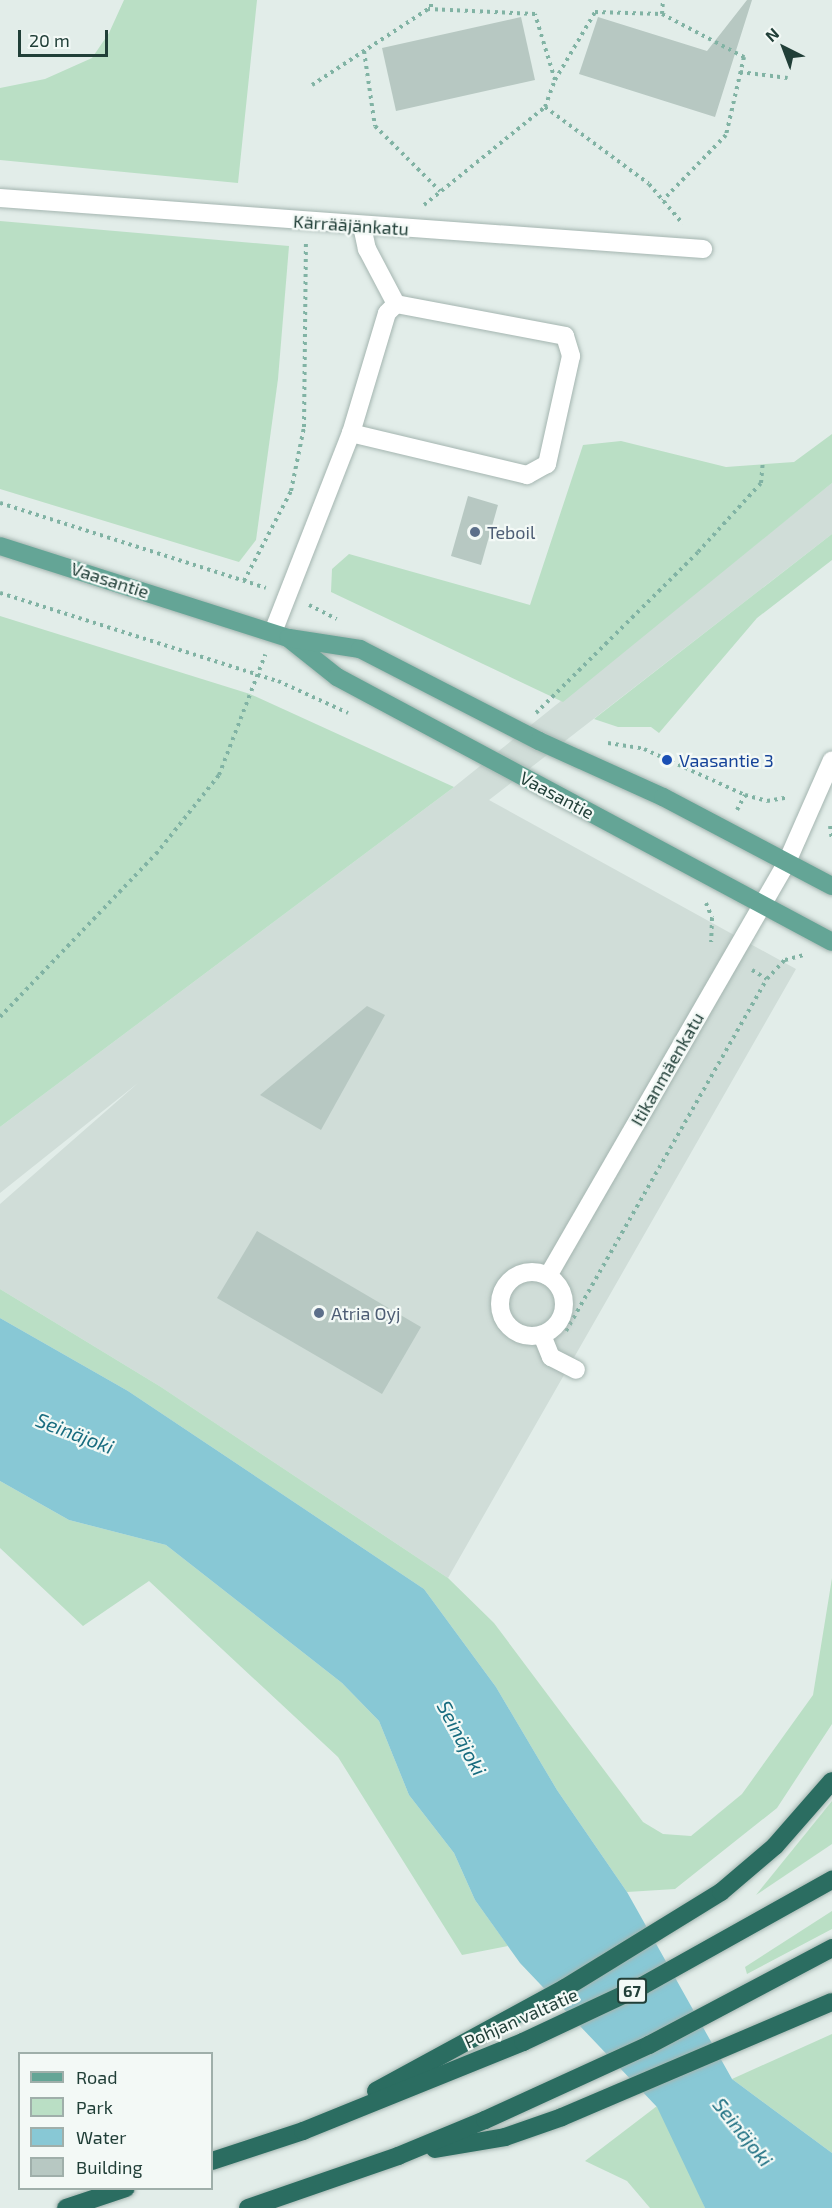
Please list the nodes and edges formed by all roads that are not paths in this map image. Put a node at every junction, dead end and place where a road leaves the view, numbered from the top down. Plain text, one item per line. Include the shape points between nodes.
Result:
1 (0, 198) edge
2 (362, 226) junction
3 (703, 249) road end
4 (396, 304) junction
5 (351, 433) junction
6 (0, 546) edge
7 (280, 635) junction
8 (832, 760) edge
9 (787, 862) junction
10 (832, 886) edge
11 (762, 905) junction
12 (832, 942) edge
13 (548, 1276) junction
14 (542, 1335) junction
15 (576, 1370) dead end
16 (832, 1781) edge
17 (832, 1880) edge
18 (832, 1948) edge
19 (832, 2002) edge
20 (303, 2131) junction
21 (398, 2156) junction
22 (213, 2161) edge
23 (120, 2190) edge
24 (66, 2208) edge
25 (248, 2208) edge

1 - 2 street, Kärrääjänkatu
2 - 3 street, Kärrääjänkatu
2 - 4 street via 367,249
4 - 5 street via 387,313
4 - 5 street via 565,336 571,356 547,464 527,475
5 - 7 street via 300,560
6 - 7 main road, Vaasantie
7 - 9 main road, Vaasantie via 360,649
7 - 11 main road, Vaasantie via 337,677
8 - 9 street, Itikanmäenkatu
9 - 10 main road, Vaasantie
9 - 11 street, Itikanmäenkatu
11 - 12 main road, Vaasantie
11 - 13 street, Itikanmäenkatu
13 - 14 street via 556,1283 564,1302 559,1322
13 - 14 street via 527,1272 517,1275 500,1301 504,1321 511,1330 531,1337
14 - 15 street via 551,1357
16 - 20 highway via 775,1846 721,1892 508,2020
17 - 20 highway, Pohjan valtatie / 67 via 738,1936 524,2042
18 - 21 highway via 762,1987 553,2088
19 - 21 highway via 562,2117 505,2136
20 - 22 highway, Pohjan valtatie / 67
21 - 25 highway
23 - 24 highway

